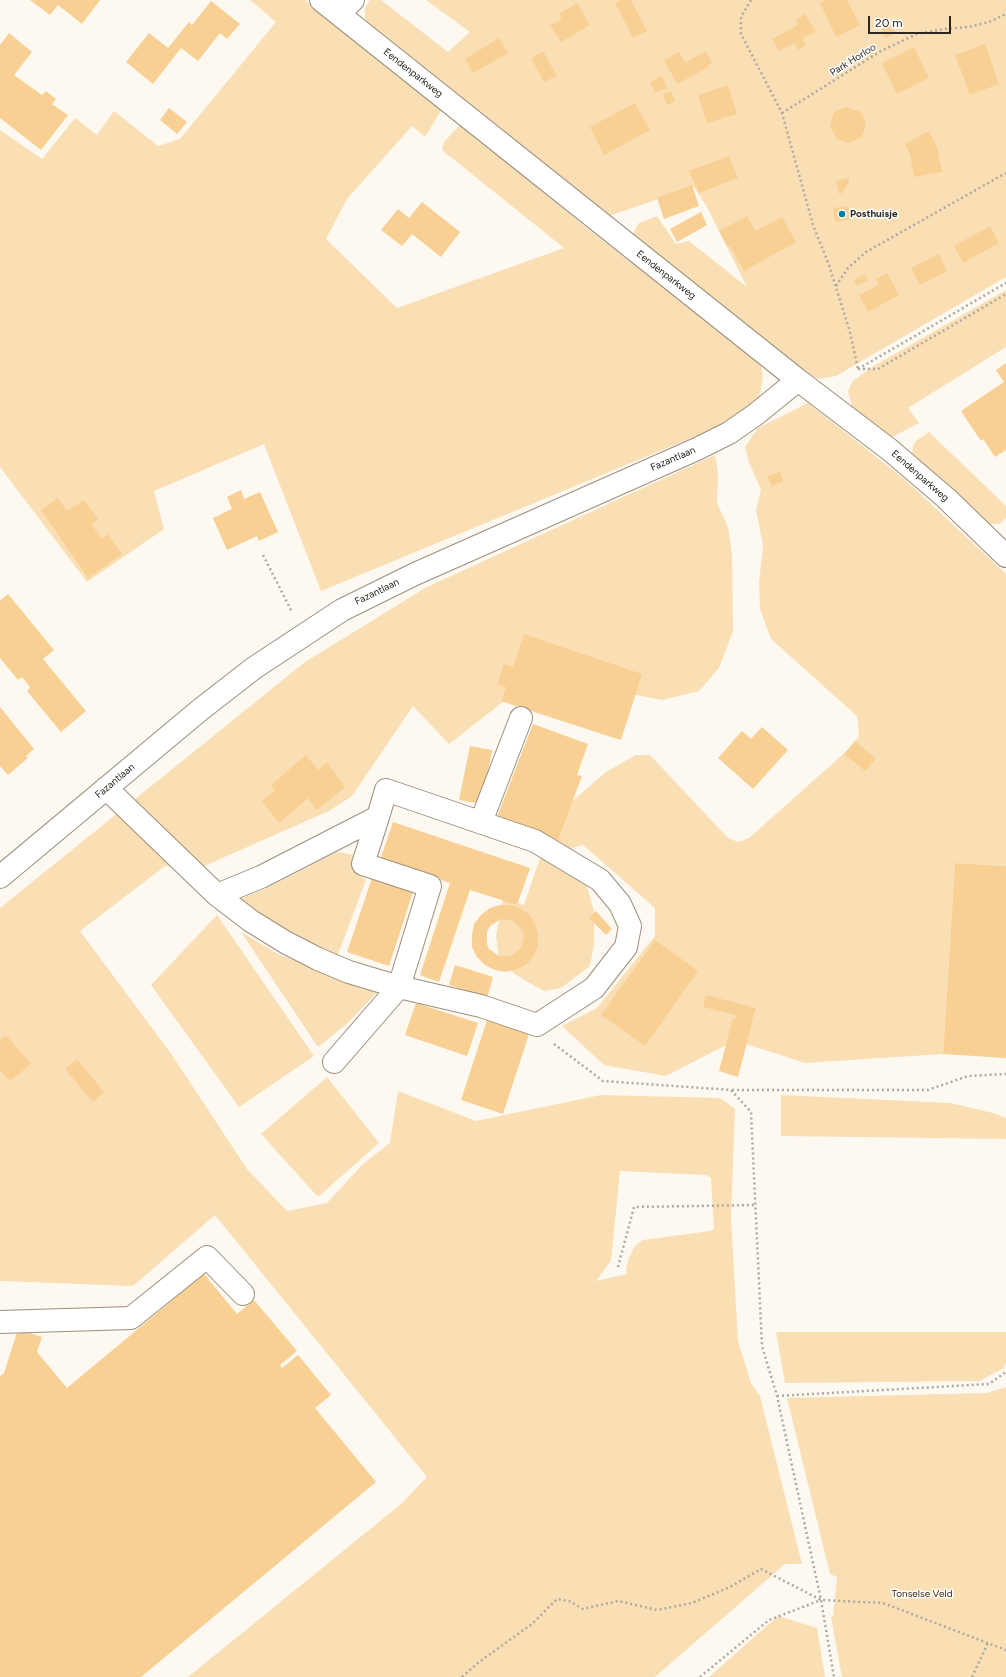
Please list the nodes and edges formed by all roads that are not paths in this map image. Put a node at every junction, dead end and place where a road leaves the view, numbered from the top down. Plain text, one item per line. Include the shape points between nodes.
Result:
1 (321, 0) edge
2 (346, 7) edge
3 (798, 380) junction
4 (1006, 556) edge
5 (521, 718) dead end
6 (106, 788) junction
7 (378, 817) junction
8 (481, 822) junction
9 (0, 877) edge
10 (217, 895) junction
11 (400, 987) junction
12 (334, 1062) dead end
13 (243, 1294) dead end
14 (0, 1322) edge

1 - 2 street, Eendenparkweg
2 - 3 street, Eendenparkweg
3 - 4 street, Eendenparkweg via 890,450 946,498
3 - 6 street, Fazantlaan via 755,416 722,436 415,574 342,610 254,668
5 - 8 street
6 - 9 street, Fazantlaan
6 - 10 street
7 - 8 street via 386,790
7 - 10 street via 261,877
7 - 11 street via 363,864 430,886
8 - 11 street via 535,841 600,880 620,904 630,926 626,947 594,988 537,1025 481,1006
10 - 11 street via 251,921 318,959 349,972
11 - 12 street
13 - 14 street via 207,1257 131,1318

